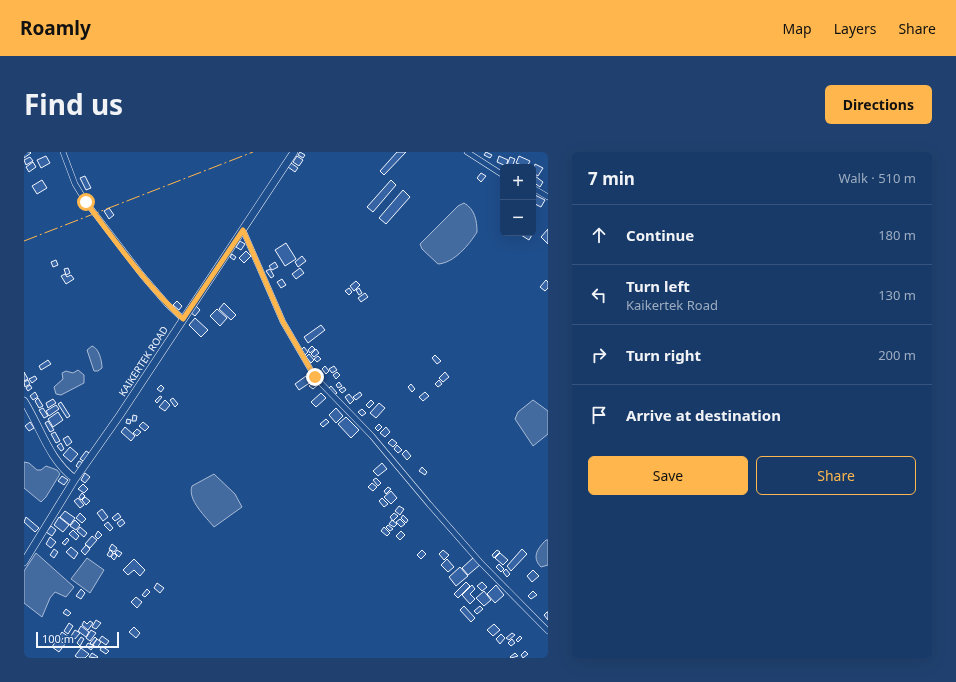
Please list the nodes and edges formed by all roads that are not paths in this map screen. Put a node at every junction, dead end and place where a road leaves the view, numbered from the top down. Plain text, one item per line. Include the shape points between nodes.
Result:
1 (62, 152) edge
2 (294, 152) edge
3 (467, 152) edge
4 (500, 173) edge
5 (536, 190) edge
6 (548, 197) edge
7 (243, 230) junction
8 (183, 319) junction
9 (24, 401) edge
10 (75, 480) junction
11 (24, 562) edge
12 (548, 632) edge

1 - 8 street via 75,184 86,202 142,275
2 - 7 main road, KAIKERTEK ROAD
3 - 4 street
5 - 6 street
7 - 8 main road, KAIKERTEK ROAD
7 - 12 street via 283,322 315,377 372,436 480,562
8 - 10 main road, KAIKERTEK ROAD
9 - 10 main road via 56,460
10 - 11 main road, KAIKERTEK ROAD

